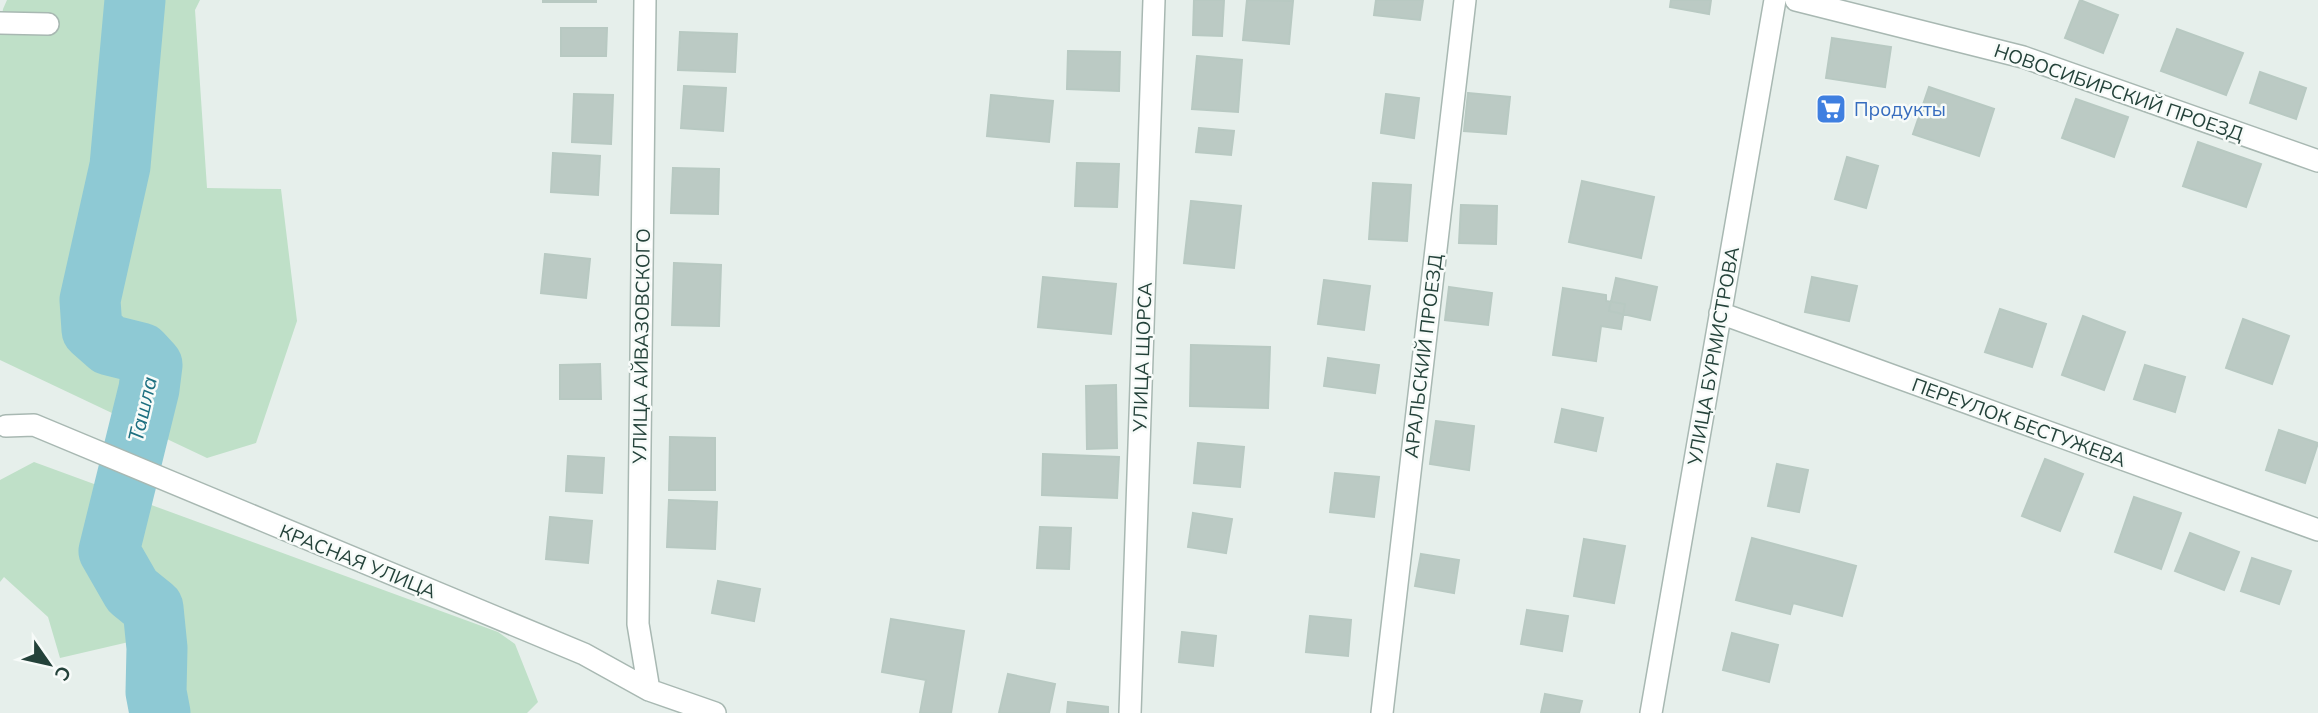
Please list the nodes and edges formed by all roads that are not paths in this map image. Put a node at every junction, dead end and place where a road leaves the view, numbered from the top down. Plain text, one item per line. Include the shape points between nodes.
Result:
1 (645, 0) edge
2 (1154, 0) edge
3 (1465, 0) edge
4 (1775, 0) edge
5 (1796, 0) edge
6 (0, 23) edge
7 (48, 24) dead end
8 (2318, 160) edge
9 (1720, 313) junction
10 (2, 425) edge
11 (2318, 530) edge
12 (649, 690) junction
13 (689, 709) edge
14 (715, 713) edge
15 (1130, 713) edge
16 (1382, 713) edge
17 (1651, 713) edge

1 - 12 street, УЛИЦА АЙВАЗОВСКОГО via 638,624
2 - 15 street, УЛИЦА ЩОРСА
3 - 16 street, АРАЛЬСКИЙ ПРОЕЗД
4 - 9 street, УЛИЦА БУРМИСТРОВА
5 - 8 street, НОВОСИБИРСКИЙ ПРОЕЗД via 2023,57
6 - 7 street
9 - 11 street, ПЕРЕУЛОК БЕСТУЖЕВА
9 - 17 street, УЛИЦА БУРМИСТРОВА
10 - 12 street, КРАСНАЯ УЛИЦА via 34,425 584,654
12 - 13 street, КРАСНАЯ УЛИЦА
13 - 14 street, КРАСНАЯ УЛИЦА

